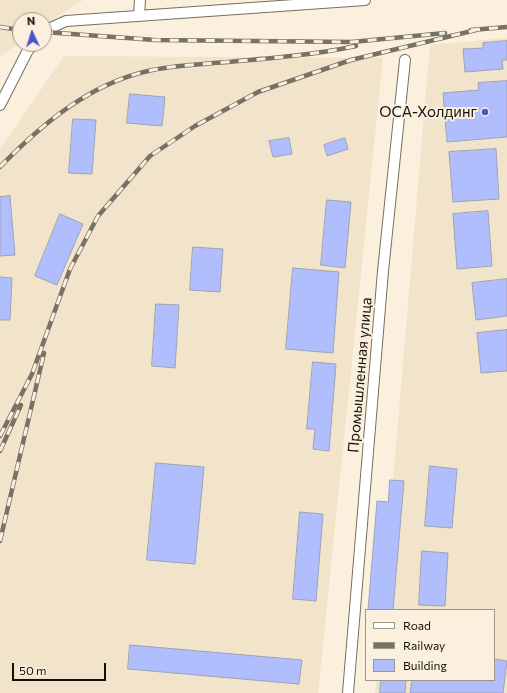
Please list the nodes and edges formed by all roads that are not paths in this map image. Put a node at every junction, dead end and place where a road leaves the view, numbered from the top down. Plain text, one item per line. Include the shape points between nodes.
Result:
1 (140, 0) edge
2 (365, 0) edge
3 (140, 16) junction
4 (52, 27) edge
5 (29, 52) edge
6 (406, 60) dead end
7 (0, 105) edge
8 (348, 693) edge

1 - 3 street
2 - 3 street
3 - 4 street via 66,21
5 - 7 street
6 - 8 street, Промышленная улица via 383,270

